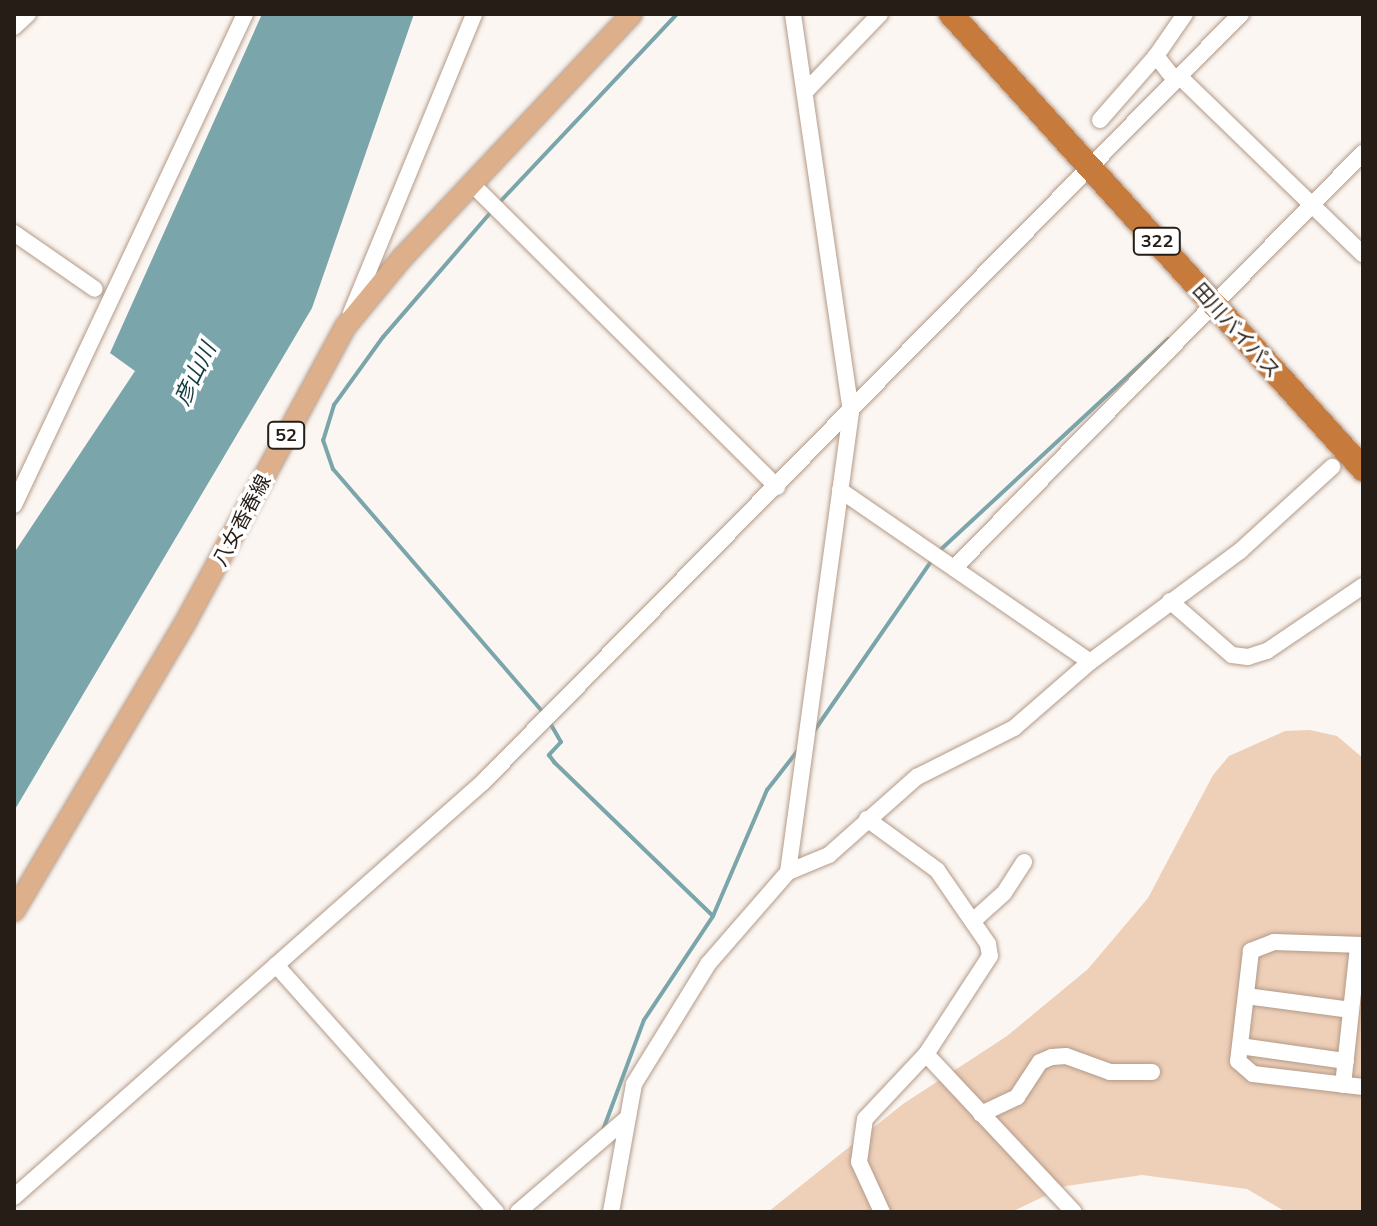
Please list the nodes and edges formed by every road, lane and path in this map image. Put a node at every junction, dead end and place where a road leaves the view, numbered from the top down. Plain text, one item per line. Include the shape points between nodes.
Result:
1 (28, 14) edge
2 (245, 14) edge
3 (474, 14) edge
4 (632, 14) edge
5 (793, 14) edge
6 (880, 14) edge
7 (951, 14) edge
8 (1185, 14) edge
9 (1241, 14) edge
10 (14, 27) edge
11 (1156, 56) junction
12 (1177, 78) junction
13 (805, 92) junction
14 (1100, 120) dead end
15 (1363, 153) edge
16 (1087, 164) junction
17 (472, 184) junction
18 (1311, 204) junction
19 (14, 233) edge
20 (1363, 254) edge
21 (95, 289) dead end
22 (1214, 305) junction
23 (346, 326) junction
24 (851, 412) junction
25 (1332, 467) dead end
26 (1363, 469) edge
27 (777, 487) junction
28 (840, 490) junction
29 (14, 505) edge
30 (954, 568) junction
31 (1363, 586) edge
32 (1170, 601) junction
33 (1090, 662) junction
34 (867, 819) junction
35 (1024, 862) dead end
36 (788, 872) junction
37 (14, 911) edge
38 (974, 920) junction
39 (1361, 945) edge
40 (276, 965) junction
41 (1246, 996) junction
42 (1351, 1010) junction
43 (1240, 1046) junction
44 (926, 1054) junction
45 (1346, 1061) junction
46 (1152, 1072) dead end
47 (1343, 1085) junction
48 (1363, 1087) edge
49 (981, 1114) junction
50 (625, 1120) junction
51 (14, 1197) edge
52 (496, 1212) edge
53 (518, 1212) edge
54 (611, 1212) edge
55 (882, 1212) edge
56 (1074, 1212) edge

1 - 10 street
2 - 29 street
3 - 23 street
4 - 17 main road, 八女香春線 / 52
5 - 13 street
6 - 13 street
7 - 16 highway, 田川バイパス / 322
8 - 11 street
9 - 12 street
11 - 12 street
11 - 14 street
12 - 16 street
12 - 18 street
13 - 24 street
15 - 18 street
16 - 22 highway, 田川バイパス / 322
16 - 24 street
17 - 23 main road, 八女香春線 / 52
17 - 27 street
18 - 20 street
18 - 22 street
19 - 21 street
22 - 26 highway, 田川バイパス / 322
22 - 30 street
23 - 37 main road, 八女香春線 / 52 via 149,687
24 - 27 street
24 - 28 street
25 - 32 street via 1240,551
27 - 40 street via 483,782
28 - 30 street
28 - 36 street
30 - 33 street
31 - 32 street via 1267,651 1248,657 1232,655
32 - 33 street
33 - 34 street via 1014,728 917,777
34 - 36 street via 829,855
34 - 38 street via 937,870
35 - 38 street via 1004,893
36 - 50 street via 708,964 634,1084
38 - 44 street via 990,956
39 - 41 street via 1274,942 1251,951
39 - 42 street
40 - 51 street
40 - 52 street
41 - 42 street
41 - 43 street
42 - 45 street
43 - 45 street
43 - 47 street via 1238,1061 1253,1074
44 - 49 street
44 - 55 street via 865,1119 859,1162
45 - 47 street
46 - 49 street via 1110,1072 1066,1056 1052,1057 1040,1062 1017,1097
47 - 48 street
49 - 56 street
50 - 53 street
50 - 54 street

